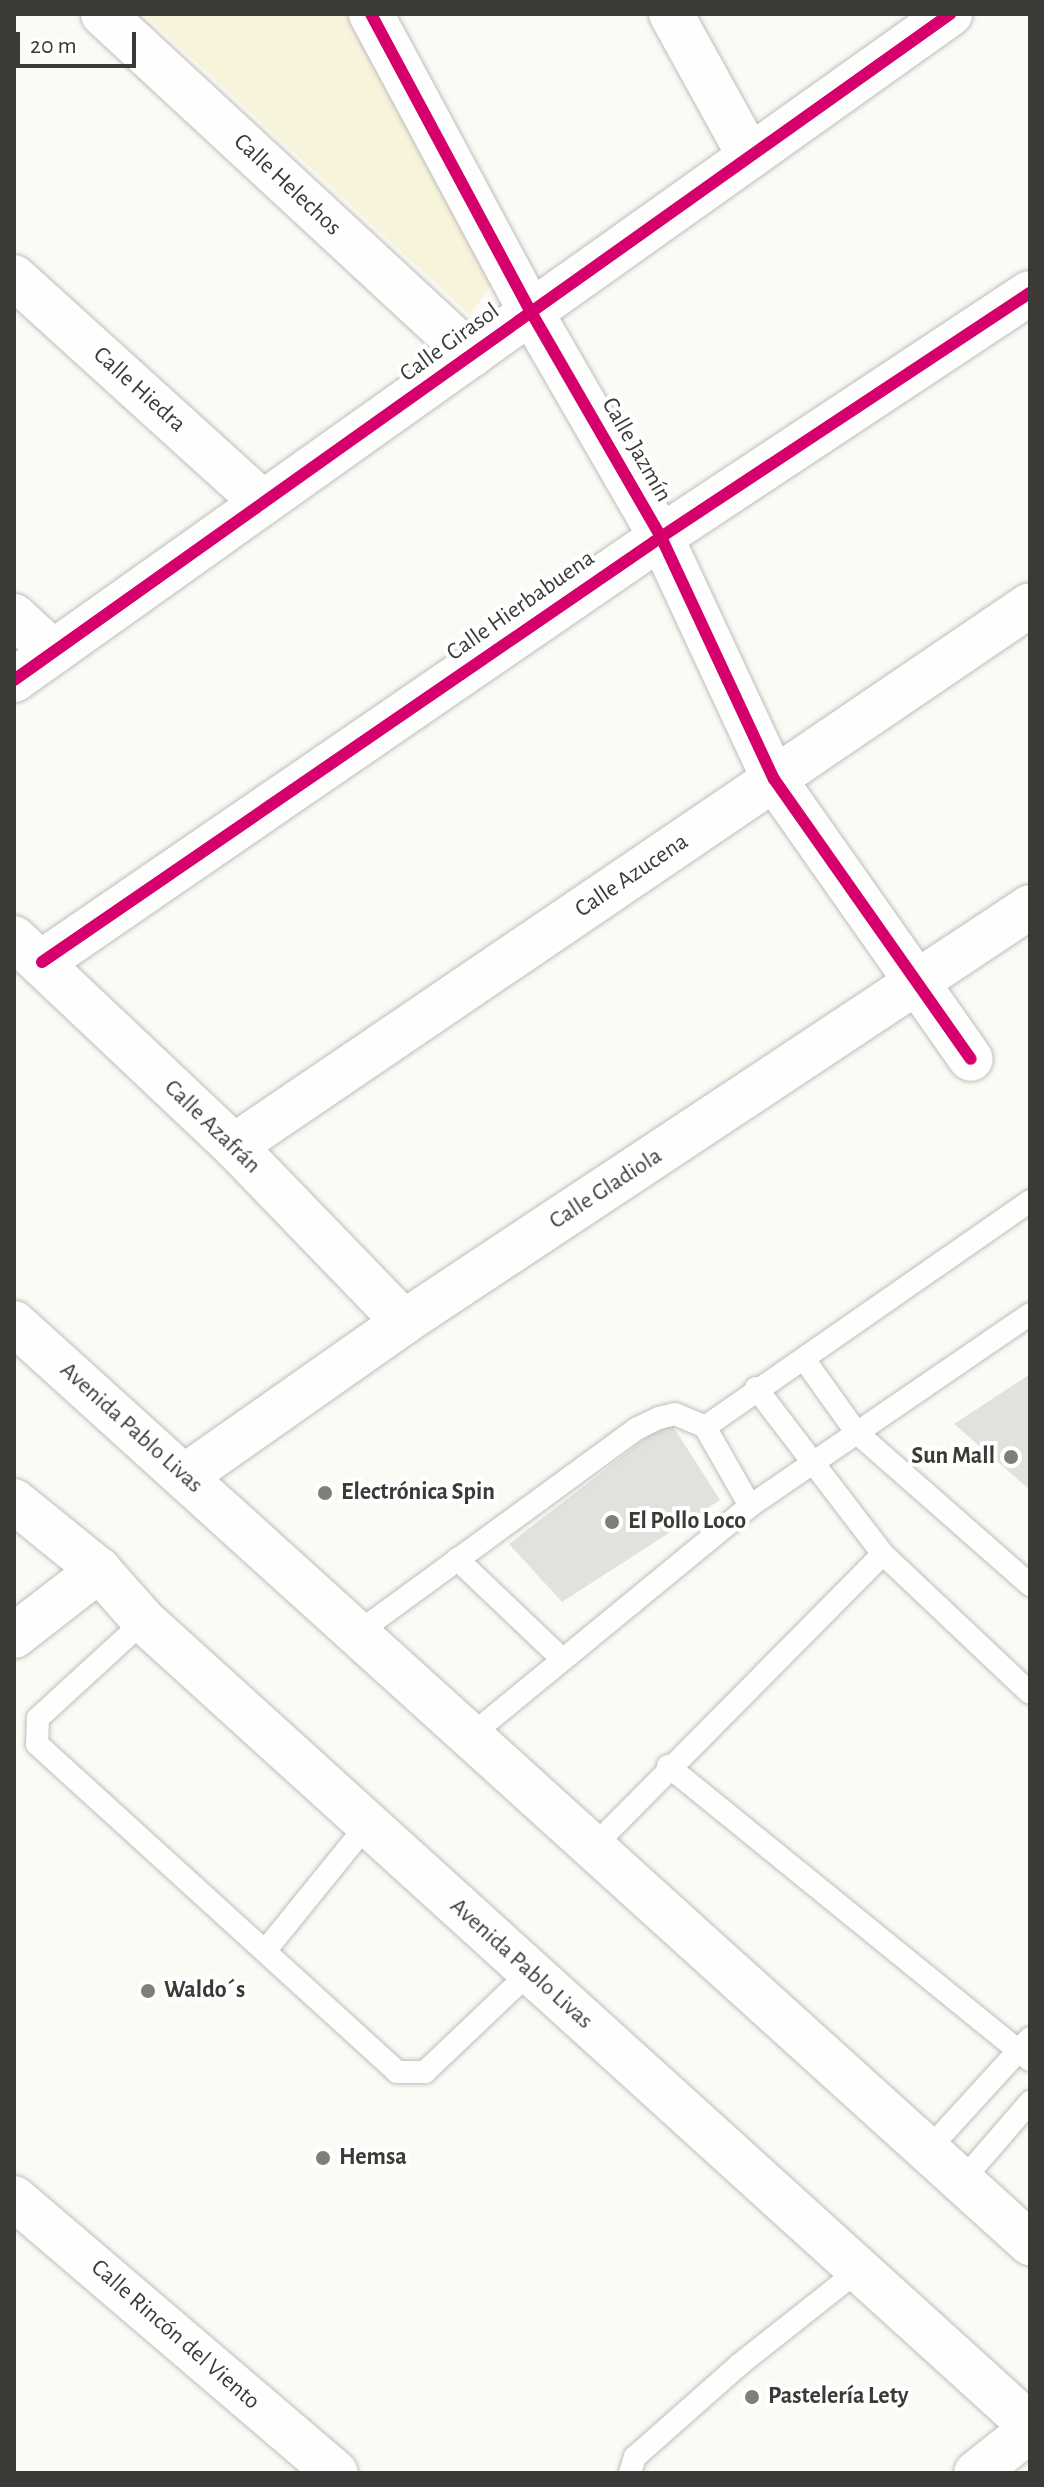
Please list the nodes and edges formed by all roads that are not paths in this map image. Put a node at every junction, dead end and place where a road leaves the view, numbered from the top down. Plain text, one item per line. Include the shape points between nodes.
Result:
1 (103, 14) edge
2 (371, 14) edge
3 (671, 14) edge
4 (950, 14) edge
5 (750, 157) junction
6 (14, 277) edge
7 (1030, 293) edge
8 (531, 312) junction
9 (471, 355) junction
10 (263, 503) junction
11 (661, 537) junction
12 (1030, 605) edge
13 (14, 616) edge
14 (53, 652) junction
15 (14, 680) edge
16 (774, 779) junction
17 (1030, 907) edge
18 (28, 950) edge
19 (916, 986) junction
20 (971, 1059) dead end
21 (234, 1146) junction
22 (1030, 1201) edge
23 (1030, 1314) edge
24 (404, 1322) junction
25 (14, 1323) edge
26 (804, 1359) junction
27 (756, 1388) junction
28 (705, 1427) junction
29 (856, 1432) junction
30 (811, 1464) junction
31 (185, 1476) junction
32 (14, 1501) edge
33 (750, 1506) junction
34 (883, 1554) junction
35 (457, 1559) junction
36 (99, 1570) junction
37 (1030, 1585) edge
38 (144, 1621) junction
39 (356, 1634) junction
40 (14, 1636) edge
41 (562, 1659) junction
42 (1030, 1693) edge
43 (470, 1736) junction
44 (668, 1766) junction
45 (367, 1825) junction
46 (590, 1850) junction
47 (265, 1951) junction
48 (530, 1972) junction
49 (1026, 2049) edge
50 (1030, 2102) edge
51 (926, 2152) junction
52 (961, 2182) junction
53 (14, 2198) edge
54 (1030, 2243) edge
55 (859, 2270) junction
56 (1030, 2427) edge
57 (336, 2473) edge
58 (630, 2473) edge
59 (976, 2473) edge

1 - 9 street, Calle Helechos
2 - 8 street, Calle Jazmín
3 - 5 street
4 - 5 street, Calle Girasol
5 - 8 street, Calle Girasol
6 - 10 street, Calle Hiedra
7 - 11 street, Calle Hierbabuena
8 - 9 street, Calle Girasol
8 - 11 street, Calle Jazmín
9 - 10 street, Calle Girasol
10 - 14 street, Calle Girasol
11 - 16 street, Calle Jazmín
11 - 18 street, Calle Hierbabuena
12 - 16 street, Calle Azucena
13 - 14 street
14 - 15 street, Calle Girasol
16 - 19 street, Calle Jazmín
16 - 21 street, Calle Azucena
17 - 19 street, Calle Gladiola
18 - 21 street, Calle Azafrán
19 - 20 street, Calle Jazmín
19 - 24 street, Calle Gladiola
21 - 24 street, Calle Azafrán
22 - 26 lane
23 - 29 lane
24 - 31 street, Calle Gladiola
25 - 31 street, Avenida Pablo Livas
26 - 27 lane
26 - 29 lane
27 - 28 lane
27 - 30 lane
28 - 33 lane
28 - 35 lane via 675,1414 636,1429
29 - 30 lane
29 - 37 lane
30 - 33 lane
30 - 34 lane
31 - 39 street, Avenida Pablo Livas
32 - 36 street, Avenida Pablo Livas
33 - 41 lane
34 - 42 lane
34 - 44 lane
35 - 39 lane
35 - 41 lane
36 - 38 street, Avenida Pablo Livas
36 - 40 street
38 - 45 street, Avenida Pablo Livas
38 - 47 lane via 38,1718 37,1744
39 - 43 street, Avenida Pablo Livas
41 - 43 lane
43 - 46 street, Avenida Pablo Livas
44 - 46 lane
44 - 49 lane
45 - 47 lane
45 - 48 street, Avenida Pablo Livas
46 - 51 street, Avenida Pablo Livas
47 - 48 lane via 397,2072 411,2076 425,2072
48 - 55 street, Avenida Pablo Livas
49 - 51 lane
50 - 52 lane
51 - 52 street, Avenida Pablo Livas
52 - 54 street, Avenida Pablo Livas
53 - 57 street, Calle Rincón del Viento
55 - 56 street, Avenida Pablo Livas
55 - 58 lane via 658,2436 635,2457
56 - 59 street

